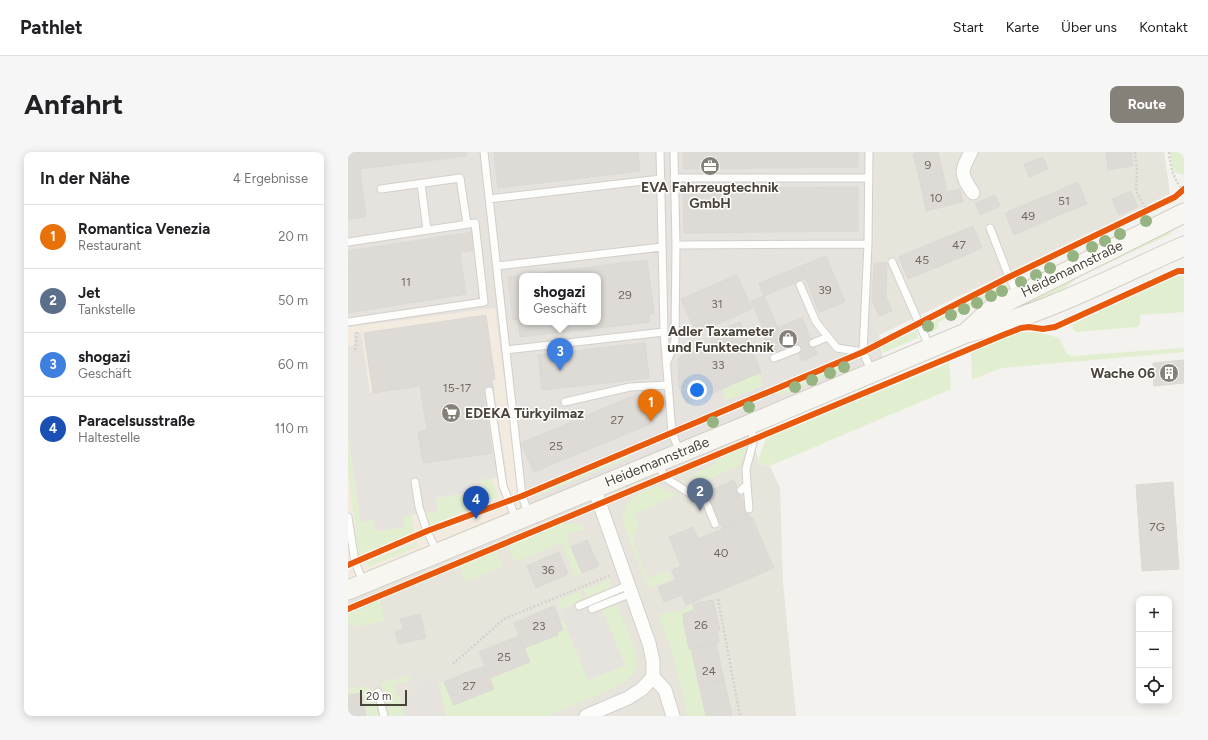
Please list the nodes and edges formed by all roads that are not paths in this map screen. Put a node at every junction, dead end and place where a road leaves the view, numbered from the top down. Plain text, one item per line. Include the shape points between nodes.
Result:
1 (484, 152) edge
2 (660, 152) edge
3 (674, 152) edge
4 (869, 152) edge
5 (971, 152) edge
6 (674, 178) junction
7 (869, 178) junction
8 (661, 179) junction
9 (421, 184) junction
10 (381, 189) dead end
11 (973, 193) dead end
12 (489, 199) junction
13 (1184, 213) edge
14 (467, 224) junction
15 (990, 228) dead end
16 (427, 230) junction
17 (348, 242) edge
18 (868, 244) junction
19 (676, 245) junction
20 (1184, 246) edge
21 (662, 247) junction
22 (892, 262) dead end
23 (497, 266) junction
24 (800, 285) dead end
25 (1018, 295) junction
26 (348, 322) edge
27 (664, 332) junction
28 (966, 333) junction
29 (828, 337) junction
30 (813, 343) dead end
31 (930, 348) junction
32 (797, 349) dead end
33 (506, 350) junction
34 (863, 352) junction
35 (774, 358) dead end
36 (667, 364) junction
37 (872, 372) junction
38 (668, 385) junction
39 (489, 391) dead end
40 (565, 402) dead end
41 (748, 425) junction
42 (680, 453) junction
43 (658, 462) junction
44 (415, 482) dead end
45 (594, 488) junction
46 (749, 509) dead end
47 (348, 517) edge
48 (523, 518) junction
49 (715, 524) dead end
50 (438, 553) junction
51 (356, 587) edge
52 (630, 589) junction
53 (579, 606) dead end
54 (592, 609) dead end
55 (653, 677) junction
56 (378, 692) dead end
57 (384, 716) edge
58 (586, 716) edge
59 (673, 716) edge

1 - 12 lane
2 - 8 lane
3 - 6 lane
4 - 7 lane
5 - 11 street via 963,167 962,178
6 - 7 lane
6 - 19 lane
7 - 18 lane
8 - 12 lane
8 - 21 lane
9 - 10 lane
9 - 14 lane via 460,178
9 - 16 lane
12 - 23 lane
13 - 25 main road, Heidemannstraße
14 - 16 lane
14 - 26 lane via 475,223 484,302
15 - 25 lane
16 - 17 lane
18 - 19 lane
18 - 34 lane
19 - 36 lane via 675,341
20 - 28 main road, Heidemannstraße via 1057,303 995,326
21 - 23 lane
21 - 27 lane
22 - 31 lane
23 - 33 lane
24 - 29 lane via 816,322
25 - 28 main road, Heidemannstraße via 992,308
27 - 33 lane
27 - 36 lane
28 - 31 main road, Heidemannstraße
29 - 30 lane
29 - 34 lane via 837,348
31 - 37 main road, Heidemannstraße
32 - 35 lane
33 - 48 lane
34 - 37 lane
36 - 38 lane
37 - 41 main road, Heidemannstraße
38 - 40 lane via 630,387
38 - 42 lane via 672,433
39 - 48 lane via 503,486
41 - 42 main road, Heidemannstraße
41 - 46 lane via 754,439 744,488
42 - 43 main road, Heidemannstraße
43 - 45 main road, Heidemannstraße
43 - 49 lane via 664,477 707,504
44 - 50 lane via 419,507
45 - 48 main road, Heidemannstraße
45 - 52 street
47 - 51 lane
48 - 50 main road, Heidemannstraße
50 - 51 main road, Heidemannstraße
52 - 53 lane
52 - 54 lane
52 - 55 street via 649,643
55 - 58 street via 642,689 628,698
55 - 59 street via 665,690
56 - 57 lane

